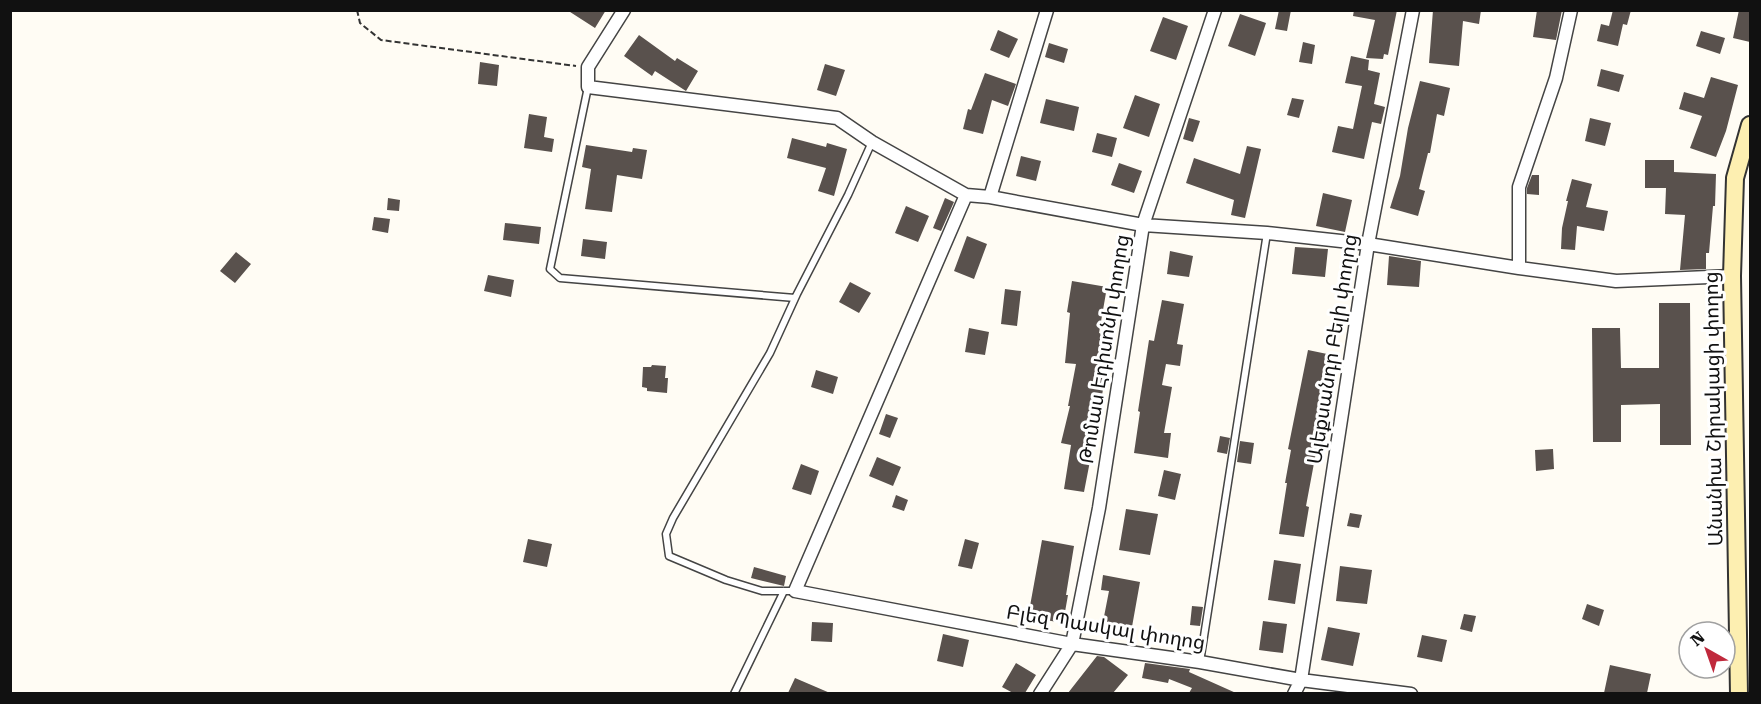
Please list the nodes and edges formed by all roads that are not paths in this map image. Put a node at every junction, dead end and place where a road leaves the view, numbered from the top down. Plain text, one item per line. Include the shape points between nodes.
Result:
1 (624, 10) edge
2 (1047, 10) edge
3 (1215, 10) edge
4 (1413, 10) edge
5 (1571, 10) edge
6 (588, 87) junction
7 (1750, 125) edge
8 (872, 142) junction
9 (966, 195) junction
10 (990, 197) junction
11 (1143, 225) junction
12 (1267, 233) junction
13 (1368, 244) junction
14 (1519, 268) junction
15 (1732, 276) junction
16 (795, 298) junction
17 (789, 591) junction
18 (1072, 644) junction
19 (1200, 662) junction
20 (1301, 680) junction
21 (734, 693) edge
22 (1040, 693) edge
23 (1294, 693) edge
24 (1411, 693) edge
25 (1739, 693) edge

1 - 6 street via 588,67
2 - 10 street
3 - 11 street, Թոմաս Էդիսոնի փողոց
4 - 13 street, Ալեքսանդր Բելի փողոց
5 - 14 street via 1556,78 1519,187
6 - 8 street via 837,118
6 - 16 lane via 550,268 560,278
7 - 15 main road, Անանիա Շիրակացի փողոց via 1735,178
8 - 9 street
8 - 16 lane
9 - 10 street
9 - 17 street
10 - 11 street
11 - 12 street
11 - 18 street, Թոմաս Էդիսոնի փողոց via 1099,508
12 - 13 street
12 - 19 lane
13 - 14 street
13 - 20 street, Ալեքսանդր Բելի փողոց
14 - 15 street via 1616,281
15 - 25 main road, Անանիա Շիրակացի փողոց
16 - 17 lane via 770,353 666,534 669,556 762,591
17 - 18 street, Բլեզ Պասկալ փողոց
17 - 21 lane
18 - 19 street, Բլեզ Պասկալ փողոց
18 - 22 street, Թոմաս Էդիսոնի փողոց
19 - 20 street, Բլեզ Պասկալ փողոց
20 - 23 street, Ալեքսանդր Բելի փողոց
20 - 24 street, Բլեզ Պասկալ փողոց

